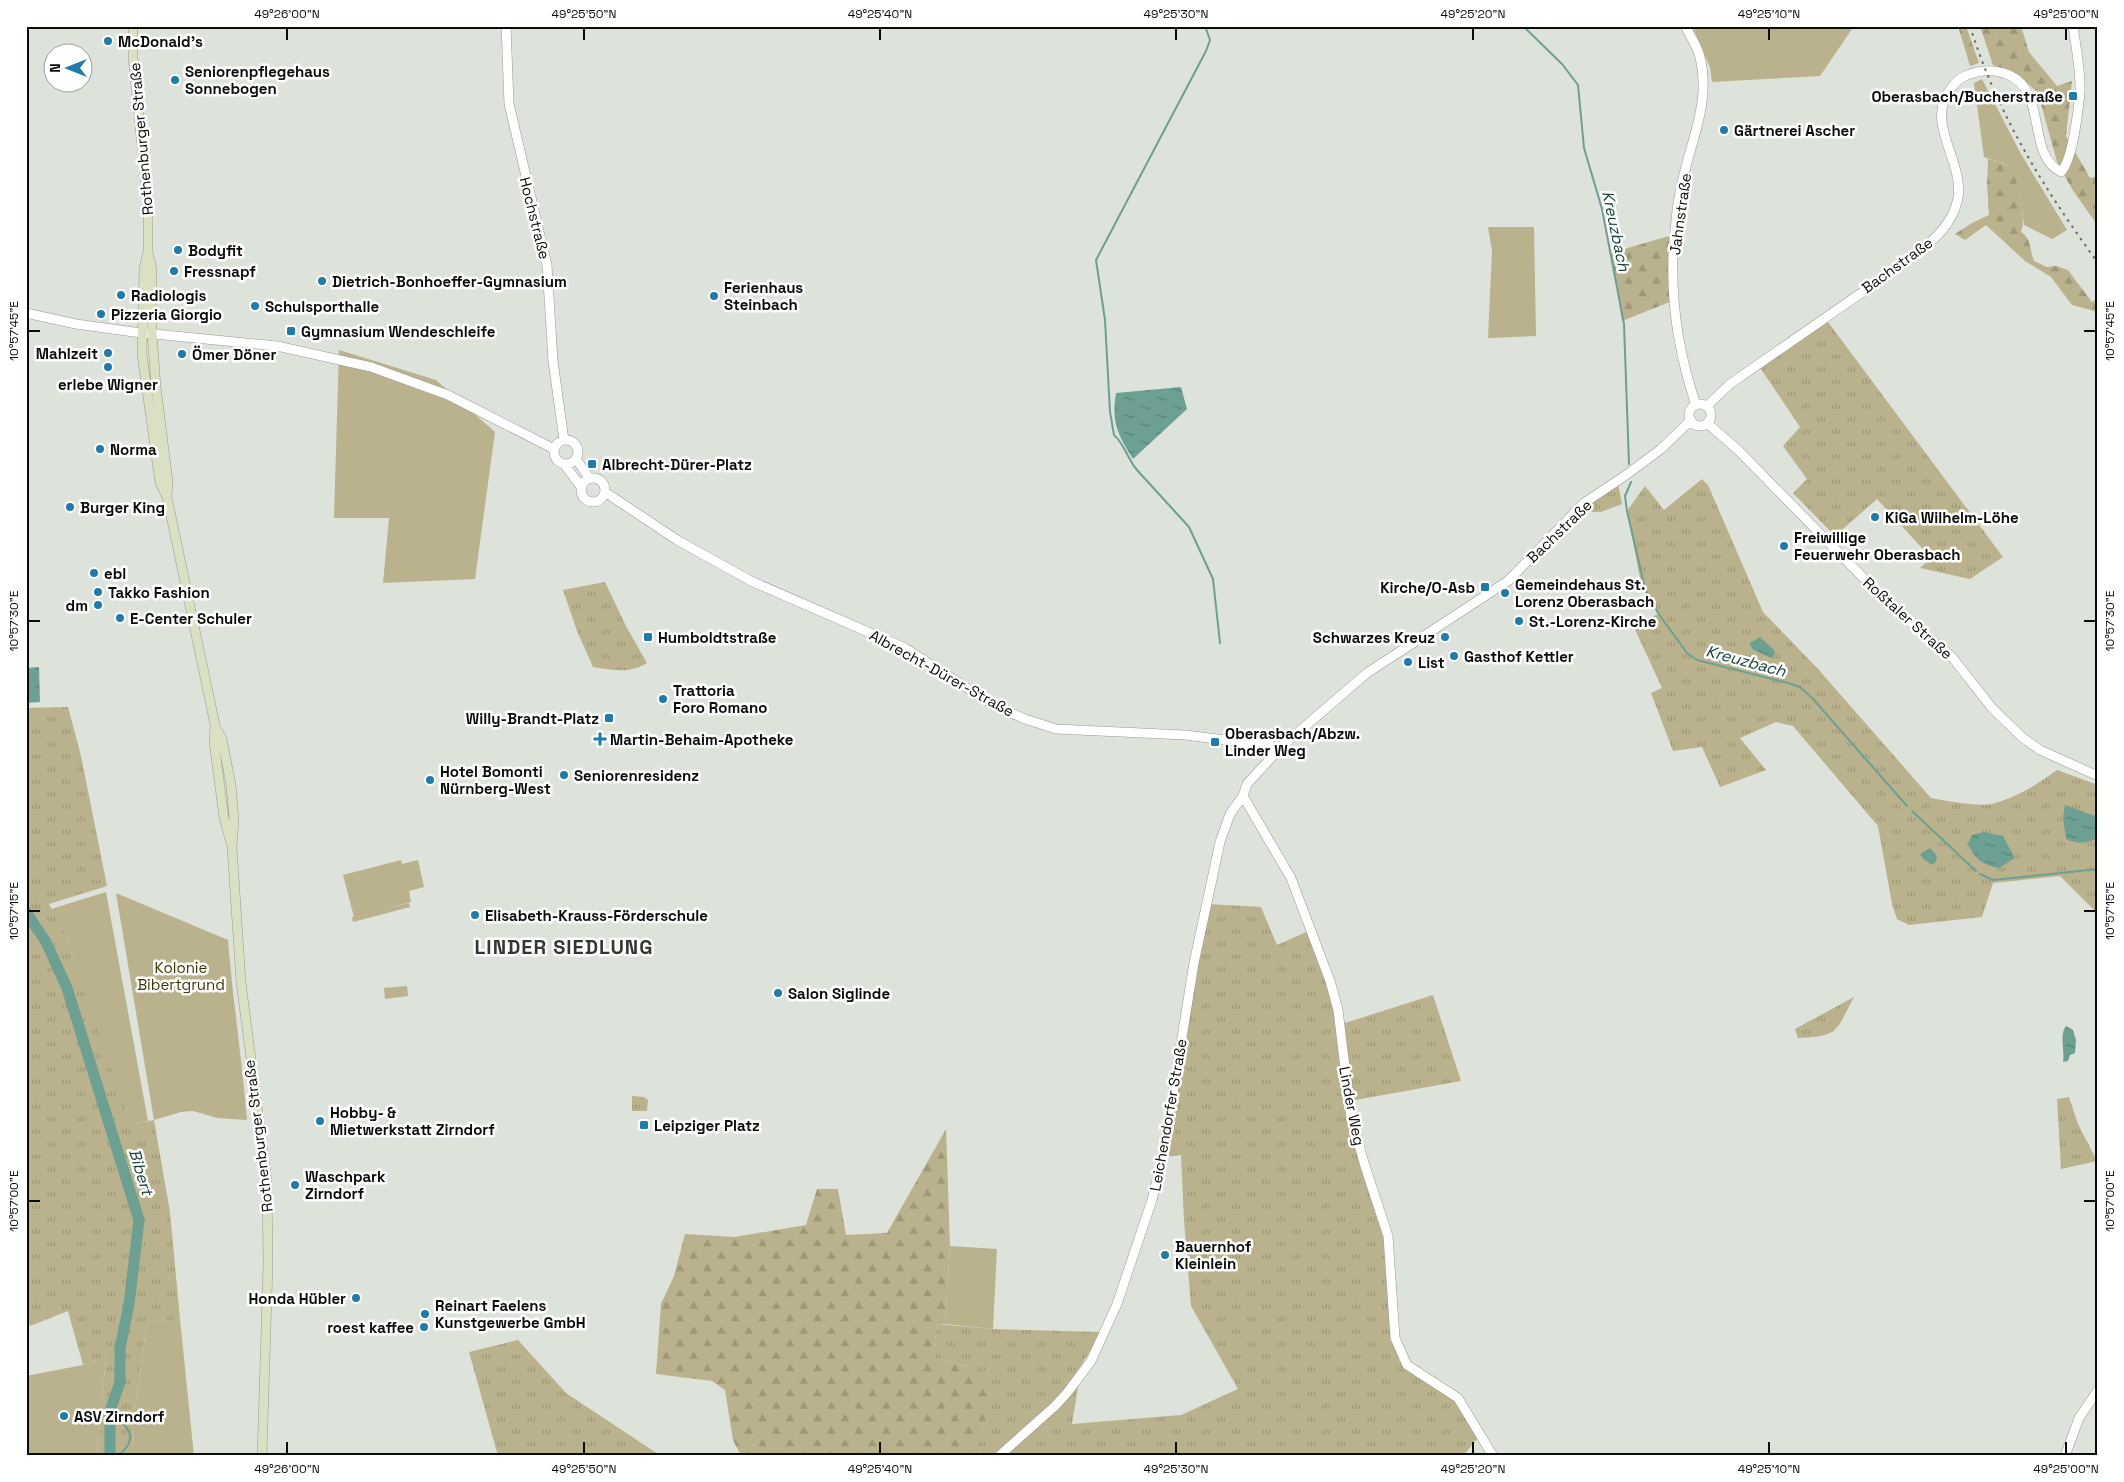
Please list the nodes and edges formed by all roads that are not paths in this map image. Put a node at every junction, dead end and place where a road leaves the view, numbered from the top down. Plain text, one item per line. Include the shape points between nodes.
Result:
1 (133, 26) edge
2 (506, 26) edge
3 (1685, 26) edge
4 (2073, 26) edge
5 (148, 251) junction
6 (26, 314) edge
7 (142, 333) junction
8 (152, 333) junction
9 (1696, 404) junction
10 (1707, 406) junction
11 (1691, 420) junction
12 (1707, 423) junction
13 (564, 440) junction
14 (554, 449) junction
15 (576, 458) junction
16 (564, 464) junction
17 (590, 479) junction
18 (582, 488) junction
19 (605, 492) junction
20 (167, 497) junction
21 (1281, 747) junction
22 (2098, 776) edge
23 (1244, 796) junction
24 (2098, 1390) edge
25 (262, 1456) edge
26 (999, 1456) edge
27 (1493, 1456) edge
28 (2065, 1456) edge

1 - 5 main road, Rothenburger Straße via 148,204
2 - 13 street, Hochstraße via 509,104 547,265 553,361
3 - 9 street, Jahnstraße via 1700,56 1704,86 1700,118 1682,183 1675,230 1673,281 1686,375
4 - 10 street, Bachstraße via 2080,92 2070,156 2061,172 2049,162 2042,148 2034,108 2021,84 1994,71 1974,72 1958,79 1946,95 1941,112 1942,132 1955,170 1958,198 1944,229 1912,257 1730,384
5 - 7 main road, Rothenburger Straße via 144,268
5 - 8 main road, Rothenburger Straße via 152,268
6 - 7 street
7 - 8 street
7 - 20 main road, Rothenburger Straße via 142,354 160,483
8 - 14 street via 277,346 371,367 448,395
8 - 20 main road, Rothenburger Straße
9 - 10 street
9 - 11 street via 1690,414
10 - 12 street via 1711,418
11 - 12 street via 1696,424
11 - 21 street, Bachstraße via 1661,449 1584,503 1508,581 1367,673
12 - 22 street, Roßtaler Straße via 1738,450 1891,606 1952,657 1992,708 2023,738 2040,750
13 - 14 street
13 - 15 street via 576,444
14 - 16 street via 556,459
15 - 16 street via 572,463
15 - 17 street
16 - 18 street
17 - 18 street
17 - 19 street, Albrecht-Dürer-Straße via 600,481
18 - 19 street via 583,497 591,502 600,500
19 - 21 street, Albrecht-Dürer-Straße via 677,540 735,572 905,648 995,706 1025,719 1056,729 1185,735
20 - 25 main road, Rothenburger Straße via 215,725 214,742 224,818 232,847 241,982 268,1202
21 - 23 street via 1247,784
23 - 26 street, Leichendorfer Straße via 1230,814 1220,842 1194,963 1163,1156 1152,1200 1117,1304 1090,1361 1067,1393
23 - 27 street, Linder Weg via 1290,878 1330,980 1338,1010 1351,1117 1388,1236 1395,1338 1407,1365 1458,1398
24 - 28 street via 2079,1418

